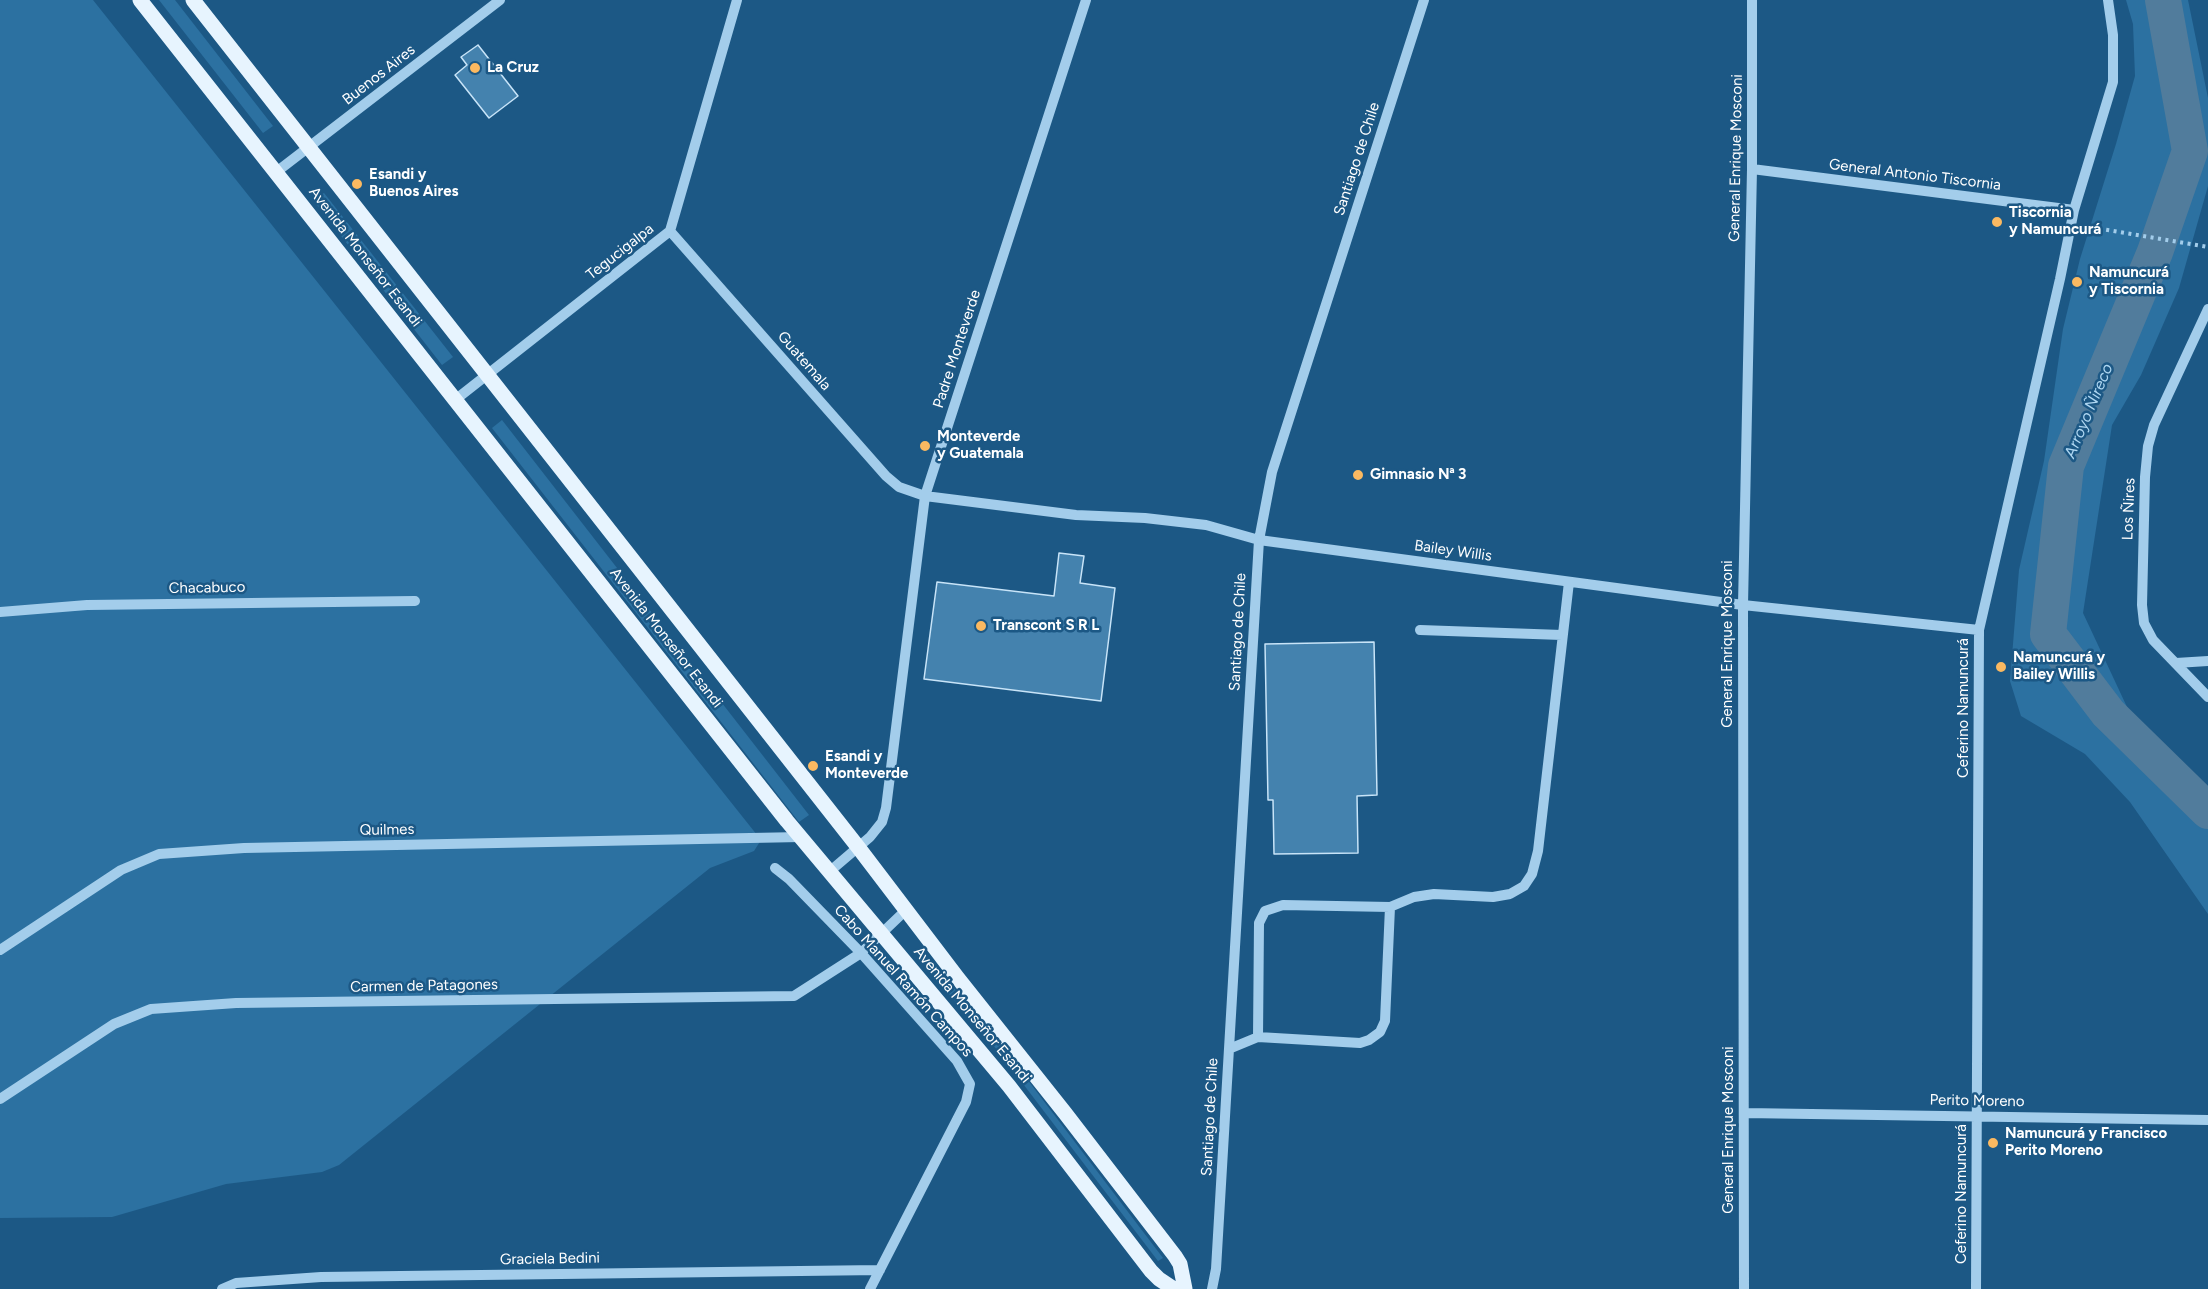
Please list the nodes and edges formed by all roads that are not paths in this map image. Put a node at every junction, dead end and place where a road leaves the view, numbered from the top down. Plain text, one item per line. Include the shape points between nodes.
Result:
1 (140, 0) edge
2 (193, 0) edge
3 (500, 0) edge
4 (737, 0) edge
5 (1086, 0) edge
6 (1424, 0) edge
7 (1752, 0) edge
8 (2108, 0) edge
9 (308, 147) junction
10 (1752, 169) junction
11 (275, 172) junction
12 (2074, 210) junction
13 (670, 231) junction
14 (2208, 309) edge
15 (487, 375) junction
16 (455, 400) junction
17 (925, 496) junction
18 (1259, 540) junction
19 (1569, 582) junction
20 (415, 601) dead end
21 (1743, 605) junction
22 (0, 612) edge
23 (1419, 630) dead end
24 (1979, 630) junction
25 (1562, 635) junction
26 (2208, 661) edge
27 (2176, 663) junction
28 (2208, 697) edge
29 (801, 837) junction
30 (858, 847) junction
31 (775, 868) dead end
32 (829, 872) junction
33 (1390, 907) junction
34 (906, 910) junction
35 (881, 934) junction
36 (0, 950) edge
37 (861, 953) junction
38 (1258, 1037) junction
39 (1228, 1049) junction
40 (0, 1099) edge
41 (1745, 1113) junction
42 (1977, 1116) junction
43 (2208, 1120) edge
44 (880, 1270) junction
45 (222, 1289) edge
46 (870, 1289) edge
47 (1174, 1289) edge
48 (1185, 1289) edge
49 (1212, 1289) edge
50 (1744, 1289) edge
51 (1976, 1289) edge

1 - 11 main road, Avenida Monseñor Esandi
2 - 9 main road, Avenida Monseñor Esandi
3 - 9 street, Buenos Aires
4 - 13 street, Tegucigalpa
5 - 17 street, Padre Monteverde
6 - 18 street, Santiago de Chile via 1272,472
7 - 10 street, General Enrique Mosconi
8 - 12 street, Ceferino Namuncurá via 2113,82
9 - 11 street, Buenos Aires
9 - 15 main road, Avenida Monseñor Esandi
10 - 12 street, General Antonio Tiscornia
10 - 21 street, General Enrique Mosconi
11 - 16 main road, Avenida Monseñor Esandi
12 - 24 street, Ceferino Namuncurá
13 - 15 street, Tegucigalpa
13 - 17 street, Guatemala via 886,476 899,488
14 - 27 street, Los Ñires via 2154,425 2145,477 2144,623 2153,640
15 - 16 street, Tegucigalpa
15 - 30 main road, Avenida Monseñor Esandi
16 - 29 main road, Avenida Monseñor Esandi
17 - 18 street, Bailey Willis via 1076,515 1206,525
17 - 30 street, Padre Monteverde via 886,808 882,822
18 - 19 street, Bailey Willis
18 - 39 street, Santiago de Chile
19 - 21 street, Bailey Willis
19 - 25 street
20 - 22 street, Chacabuco via 87,605
21 - 24 street, Bailey Willis
21 - 41 street, General Enrique Mosconi
23 - 25 street
24 - 42 street, Ceferino Namuncurá
25 - 33 street via 1545,800 1532,874 1524,886 1510,894 1434,894
26 - 27 street
27 - 28 street, Los Ñires
29 - 32 main road, Avenida Monseñor Esandi
29 - 36 street, Quilmes via 244,848 159,854 122,870
30 - 32 street, Padre Monteverde
30 - 34 main road, Avenida Monseñor Esandi
31 - 37 street, Cabo Manuel Ramón Campos
32 - 35 main road, Avenida Monseñor Esandi
33 - 38 street via 1385,1021 1380,1032 1360,1043
33 - 38 street via 1283,905 1265,911 1259,923
34 - 35 street, Carmen de Patagones
34 - 48 main road, Avenida Monseñor Esandi via 1175,1256
35 - 37 street, Carmen de Patagones
35 - 47 main road, Avenida Monseñor Esandi via 1009,1086 1158,1279
37 - 40 street, Carmen de Patagones via 794,996 236,1003 151,1009 114,1024
37 - 44 street, Cabo Manuel Ramón Campos via 957,1061 970,1084 966,1102
38 - 39 street
39 - 49 street, Santiago de Chile
41 - 42 street, Perito Moreno
41 - 50 street, General Enrique Mosconi
42 - 43 street, Perito Moreno
42 - 51 street, Ceferino Namuncurá
44 - 45 street, Graciela Bedini via 321,1277 237,1283
44 - 46 street, Cabo Manuel Ramón Campos

